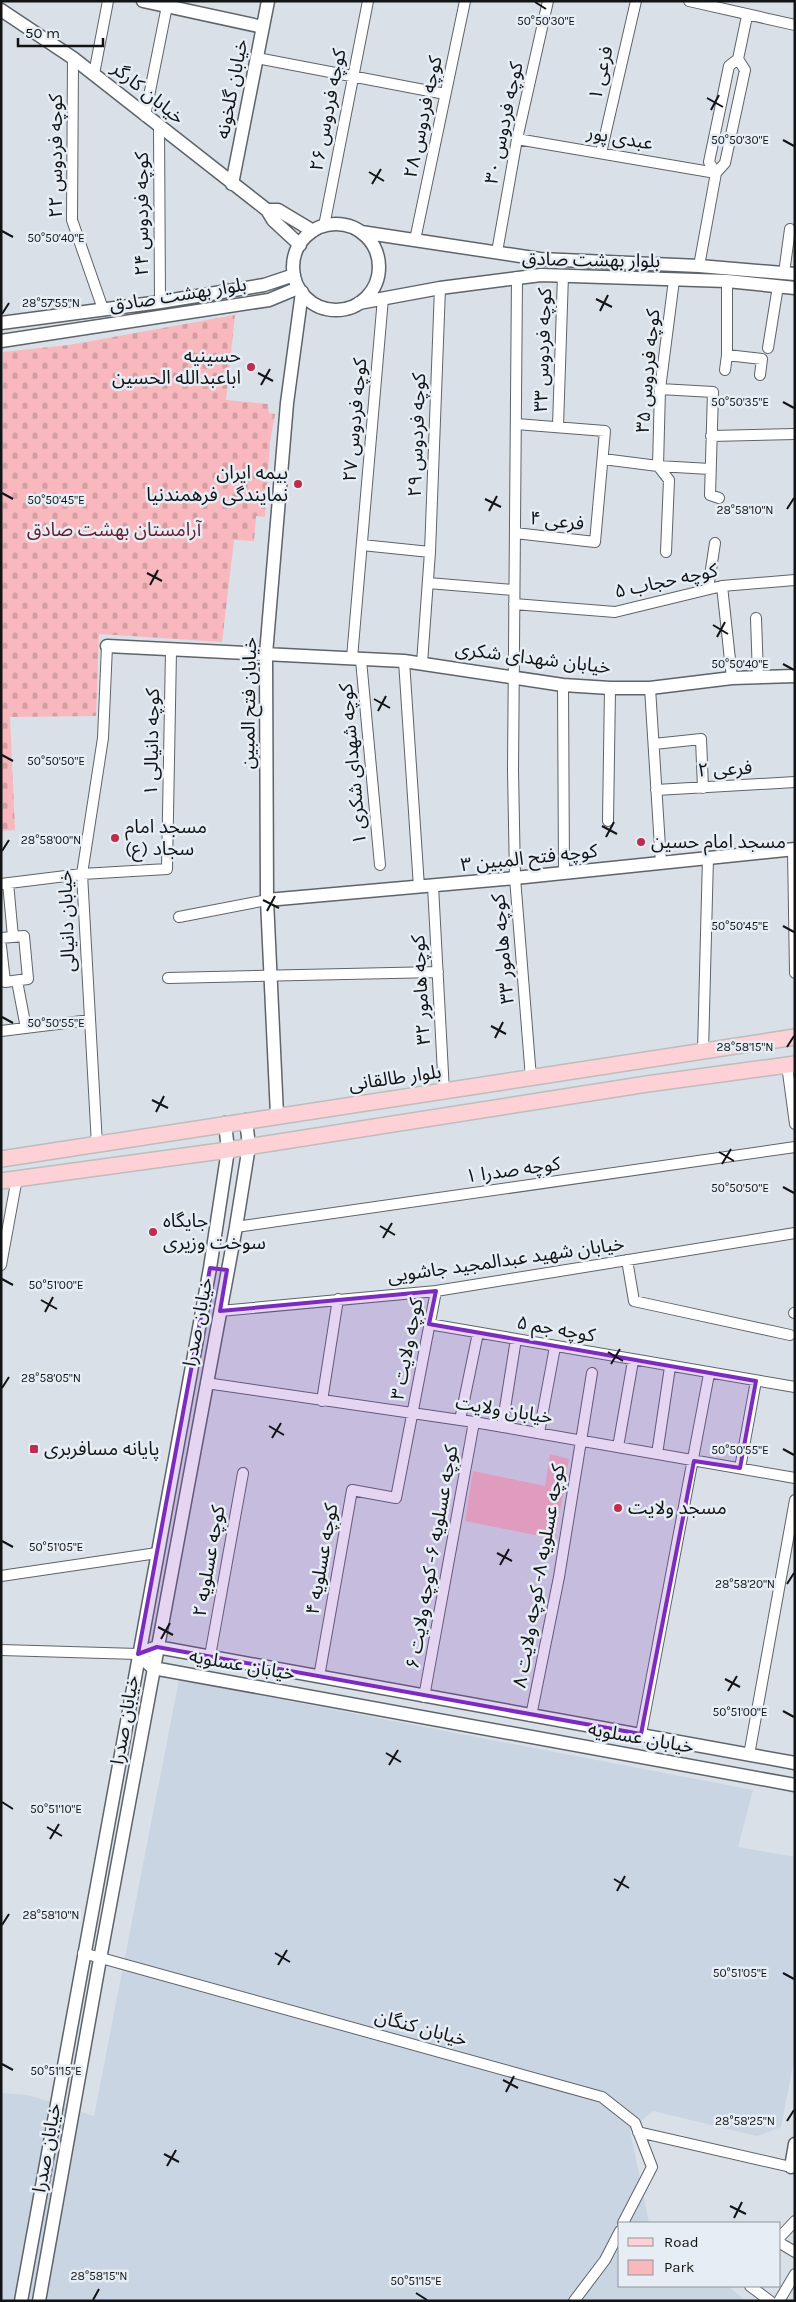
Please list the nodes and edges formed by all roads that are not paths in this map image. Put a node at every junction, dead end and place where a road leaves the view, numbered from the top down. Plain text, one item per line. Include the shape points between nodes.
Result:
1 (108, 1) edge
2 (143, 1) edge
3 (268, 1) edge
4 (368, 1) edge
5 (465, 1) edge
6 (548, 1) edge
7 (636, 1) edge
8 (689, 1) edge
9 (167, 6) junction
10 (732, 7) edge
11 (1, 10) edge
12 (747, 16) junction
13 (795, 25) edge
14 (263, 27) junction
15 (73, 58) junction
16 (257, 58) junction
17 (738, 59) junction
18 (94, 74) junction
19 (351, 76) junction
20 (445, 94) junction
21 (146, 116) junction
22 (159, 126) junction
23 (517, 139) junction
24 (601, 153) junction
25 (716, 173) junction
26 (232, 184) junction
27 (268, 210) junction
28 (318, 228) junction
29 (790, 229) dead end
30 (361, 232) junction
31 (416, 240) junction
32 (300, 245) junction
33 (496, 252) junction
34 (519, 256) junction
35 (699, 266) junction
36 (294, 274) junction
37 (789, 274) edge
38 (563, 276) junction
39 (517, 277) junction
40 (674, 280) junction
41 (727, 281) junction
42 (778, 286) junction
43 (440, 288) junction
44 (795, 288) edge
45 (300, 290) junction
46 (383, 298) junction
47 (160, 302) junction
48 (358, 303) junction
49 (102, 309) junction
50 (1, 323) edge
51 (1, 341) edge
52 (768, 348) dead end
53 (727, 355) junction
54 (725, 370) dead end
55 (760, 375) dead end
56 (660, 389) junction
57 (516, 424) junction
58 (558, 426) junction
59 (795, 434) edge
60 (711, 436) junction
61 (604, 459) junction
62 (658, 466) junction
63 (710, 469) junction
64 (719, 498) dead end
65 (515, 533) junction
66 (715, 543) dead end
67 (362, 545) junction
68 (430, 552) junction
69 (666, 552) dead end
70 (795, 580) edge
71 (428, 583) junction
72 (722, 586) junction
73 (708, 589) junction
74 (514, 590) junction
75 (514, 604) junction
76 (756, 618) dead end
77 (107, 646) joint
78 (171, 650) junction
79 (266, 654) junction
80 (357, 659) junction
81 (404, 661) junction
82 (422, 663) junction
83 (514, 676) junction
84 (758, 676) junction
85 (795, 676) edge
86 (732, 678) junction
87 (563, 685) junction
88 (610, 688) junction
89 (650, 688) junction
90 (654, 744) junction
91 (795, 782) edge
92 (703, 788) junction
93 (656, 790) junction
94 (608, 821) dead end
95 (794, 849) edge
96 (708, 858) junction
97 (661, 863) junction
98 (380, 865) dead end
99 (564, 873) junction
100 (82, 874) junction
101 (515, 878) junction
102 (5, 884) edge
103 (433, 886) junction
104 (419, 887) junction
105 (267, 900) junction
106 (180, 917) dead end
107 (13, 937) junction
108 (1, 938) edge
109 (1, 946) edge
110 (438, 972) junction
111 (795, 972) edge
112 (269, 977) junction
113 (168, 978) dead end
114 (18, 981) junction
115 (90, 1020) junction
116 (26, 1028) junction
117 (1, 1031) edge
118 (795, 1038) edge
119 (703, 1051) junction
120 (791, 1064) edge
121 (531, 1078) junction
122 (444, 1092) junction
123 (534, 1102) junction
124 (277, 1115) junction
125 (246, 1120) junction
126 (225, 1123) junction
127 (795, 1124) edge
128 (97, 1145) junction
129 (249, 1146) junction
130 (795, 1147) edge
131 (228, 1150) junction
132 (1, 1159) edge
133 (17, 1178) junction
134 (1, 1181) edge
135 (236, 1227) junction
136 (795, 1233) edge
137 (627, 1260) junction
138 (1, 1265) edge
139 (210, 1268) junction
140 (227, 1270) junction
141 (436, 1291) junction
142 (338, 1299) junction
143 (220, 1311) junction
144 (429, 1324) junction
145 (478, 1333) junction
146 (790, 1335) dead end
147 (516, 1339) junction
148 (555, 1347) junction
149 (633, 1361) junction
150 (670, 1367) junction
151 (592, 1373) dead end
152 (710, 1374) junction
153 (756, 1382) junction
154 (206, 1383) junction
155 (795, 1387) edge
156 (322, 1402) junction
157 (412, 1414) junction
158 (460, 1420) junction
159 (474, 1422) junction
160 (502, 1427) junction
161 (539, 1433) junction
162 (178, 1438) junction
163 (196, 1441) junction
164 (581, 1441) junction
165 (618, 1447) junction
166 (658, 1454) junction
167 (694, 1461) junction
168 (740, 1468) junction
169 (243, 1473) dead end
170 (795, 1478) edge
171 (396, 1498) joint
172 (795, 1500) edge
173 (157, 1553) junction
174 (1, 1576) edge
175 (157, 1647) junction
176 (1, 1650) edge
177 (138, 1654) junction
178 (210, 1656) junction
179 (153, 1668) junction
180 (319, 1676) junction
181 (424, 1697) junction
182 (531, 1716) junction
183 (640, 1734) junction
184 (749, 1755) junction
185 (795, 1763) edge
186 (795, 1785) edge
187 (83, 1954) junction
188 (100, 1959) junction
189 (638, 2132) junction
190 (795, 2144) edge
191 (790, 2168) joint
192 (36, 2213) junction
193 (54, 2216) junction
194 (795, 2221) edge
195 (624, 2222) edge
196 (618, 2234) edge
197 (781, 2236) edge
198 (781, 2244) edge
199 (795, 2252) edge
200 (795, 2274) edge
201 (751, 2287) edge
202 (21, 2301) edge
203 (39, 2301) edge
204 (574, 2301) edge
205 (770, 2301) edge
206 (779, 2301) edge

1 - 18 street
2 - 9 street
3 - 14 street, خیابان گلخونه
4 - 19 street, کوچه فردوس ۲۶
5 - 20 street, کوچه فردوس ۲۸
6 - 23 street, کوچه فردوس ۳۰
7 - 24 street, فرعی ۱
8 - 10 street
9 - 14 street
9 - 21 street
10 - 12 street
11 - 15 street, خیابان کارگر
12 - 13 street
12 - 17 street
14 - 16 street, خیابان گلخونه
15 - 18 street, خیابان کارگر
15 - 49 street, کوچه فردوس ۲۲ via 72,220
16 - 19 street
16 - 26 street, خیابان گلخونه
17 - 25 street via 745,70 725,163
17 - 25 street via 729,66 711,153 710,162
18 - 21 street, خیابان کارگر
19 - 20 street
19 - 28 street, کوچه فردوس ۲۶
20 - 31 street, کوچه فردوس ۲۸
21 - 22 street, خیابان کارگر
22 - 26 street, خیابان کارگر
22 - 47 street, کوچه فردوس ۲۴
23 - 24 street, عبدی پور
23 - 33 street, کوچه فردوس ۳۰
24 - 25 street, عبدی پور
25 - 35 street
26 - 27 street, خیابان کارگر
27 - 28 street, خیابان کارگر via 278,210
27 - 32 street, خیابان کارگر via 273,220
28 - 30 street via 335,224
28 - 32 street
29 - 37 street
30 - 31 street, بلوار بهشت صادق
30 - 48 street via 374,248 379,268 372,288
31 - 33 street, بلوار بهشت صادق
32 - 36 street via 293,262
33 - 34 street, بلوار بهشت صادق
34 - 35 street, بلوار بهشت صادق
34 - 39 street
35 - 37 street, بلوار بهشت صادق
36 - 45 street
36 - 47 street, بلوار بهشت صادق via 264,284
38 - 39 street, بلوار بهشت صادق
38 - 40 street, بلوار بهشت صادق
38 - 58 street, کوچه فردوس ۳۳
39 - 43 street, بلوار بهشت صادق
39 - 57 street, کوچه هامور ۳۳
40 - 41 street, بلوار بهشت صادق
40 - 56 street, کوچه فردوس ۳۵
41 - 42 street, بلوار بهشت صادق
41 - 53 street
42 - 44 street, بلوار بهشت صادق
42 - 52 street
43 - 46 street, بلوار بهشت صادق
43 - 68 street, کوچه فردوس ۲۹
45 - 48 street via 318,306 332,310
45 - 51 street, بلوار بهشت صادق via 269,300
45 - 79 street, خیابان فتح المبین
46 - 48 street, بلوار بهشت صادق
46 - 67 street, کوچه فردوس ۲۷
47 - 49 street, بلوار بهشت صادق
49 - 50 street, بلوار بهشت صادق
53 - 54 street
53 - 55 street via 762,359
56 - 60 street via 713,392
56 - 62 street, کوچه فردوس ۳۵
57 - 58 street
57 - 65 street, کوچه هامور ۳۳
58 - 61 street via 604,431
59 - 60 street
60 - 63 street
61 - 62 street
61 - 65 street, فرعی ۴ via 595,542
62 - 63 street
62 - 69 street via 669,480
63 - 64 street via 710,495
65 - 74 street, کوچه هامور ۳۳
66 - 73 street
67 - 68 street
67 - 80 street, کوچه فردوس ۲۷
68 - 71 street, کوچه فردوس ۲۹
70 - 72 street, کوچه حجاب ۵
71 - 74 street
71 - 82 street, کوچه فردوس ۲۹
72 - 73 street, کوچه حجاب ۵
72 - 86 street
73 - 75 street, کوچه حجاب ۵ via 615,612
74 - 75 street, کوچه هامور ۳۳
75 - 83 street, کوچه هامور ۳۳
76 - 84 street
77 - 78 street, خیابان دانیالی
77 - 100 street, خیابان دانیالی via 103,738
78 - 79 street, خیابان دانیالی
78 - 100 street, کوچه دانیالی ۱ via 167,869
79 - 80 street, خیابان شهدای شکری
79 - 105 street, خیابان فتح المبین
80 - 81 street, خیابان شهدای شکری
80 - 98 street, کوچه شهدای شکری ۱
81 - 82 street, خیابان شهدای شکری
81 - 104 street
82 - 83 street, خیابان شهدای شکری
83 - 87 street, خیابان شهدای شکری
83 - 101 street, کوچه هامور ۳۳
84 - 85 street, خیابان شهدای شکری
84 - 86 street, خیابان شهدای شکری
86 - 89 street, خیابان شهدای شکری
87 - 88 street, خیابان شهدای شکری
87 - 99 street
88 - 89 street, خیابان شهدای شکری
88 - 94 street
89 - 90 street
90 - 92 street via 701,740
90 - 93 street
91 - 92 street, فرعی ۲
92 - 93 street, فرعی ۲
93 - 97 street
95 - 96 street, کوچه فتح المبین ۳
95 - 111 street
96 - 97 street, کوچه فتح المبین ۳
96 - 119 street
97 - 99 street, کوچه فتح المبین ۳
99 - 101 street, کوچه فتح المبین ۳
100 - 102 street
100 - 115 street, خیابان دانیالی
101 - 103 street, کوچه فتح المبین ۳
101 - 121 street, کوچه هامور ۳۳
102 - 107 street
103 - 104 street, کوچه فتح المبین ۳
103 - 110 street, کوچه هامور ۳۲
104 - 105 street, کوچه فتح المبین ۳
105 - 106 street
105 - 112 street, خیابان فتح المبین
107 - 108 street
107 - 114 street via 24,936 28,979
109 - 114 street via 5,982
110 - 112 street
110 - 122 street, کوچه هامور ۳۲
112 - 113 street
112 - 124 street, خیابان فتح المبین
114 - 116 street
115 - 116 street
115 - 128 street, خیابان دانیالی
116 - 117 street
118 - 119 main road, بلوار طالقانی
119 - 121 main road, بلوار طالقانی
120 - 123 main road
120 - 127 street
121 - 122 main road, بلوار طالقانی
121 - 123 main road
122 - 124 main road, بلوار طالقانی
123 - 129 main road
124 - 125 main road, بلوار طالقانی
125 - 126 main road, بلوار طالقانی
125 - 129 street, خیابان صدرا
126 - 128 main road, بلوار طالقانی
126 - 131 street, خیابان صدرا
128 - 132 main road, بلوار طالقانی
129 - 131 main road
129 - 135 street, خیابان صدرا
130 - 135 street, کوچه صدرا ۱
131 - 133 main road
131 - 139 street, خیابان صدرا
133 - 134 main road
133 - 138 street
135 - 140 street, خیابان صدرا
136 - 137 street, خیابان شهید عبدالمجید جاشویی
137 - 141 street, خیابان شهید عبدالمجید جاشویی
137 - 146 street via 634,1301
139 - 140 street
139 - 162 street, خیابان صدرا
140 - 143 street, خیابان صدرا
141 - 142 street, خیابان شهید عبدالمجید جاشویی
141 - 144 street, کوچه ولایت ۳
142 - 143 street, خیابان شهید عبدالمجید جاشویی
142 - 156 street
143 - 154 street, خیابان صدرا
144 - 145 street, کوچه جم ۵
144 - 157 street, کوچه ولایت ۳
145 - 147 street, کوچه جم ۵
145 - 158 street
147 - 148 street, کوچه جم ۵
147 - 160 street
148 - 149 street, کوچه جم ۵
148 - 161 street
149 - 150 street, کوچه جم ۵
149 - 165 street
150 - 152 street, کوچه جم ۵
150 - 166 street
151 - 164 street, کوچه عسلویه ۸- کوچه ولایت ۸
152 - 153 street, کوچه جم ۵
152 - 167 street
153 - 155 street, کوچه جم ۵
153 - 168 street
154 - 156 street, خیابان ولایت
154 - 163 street, خیابان صدرا
156 - 157 street, خیابان ولایت
157 - 158 street, خیابان ولایت
157 - 171 street, کوچه ولایت ۳
158 - 159 street, خیابان ولایت
159 - 160 street, خیابان ولایت
159 - 181 street, کوچه عسلویه ۶- کوچه ولایت ۶
160 - 161 street, خیابان ولایت
161 - 164 street, خیابان ولایت
162 - 163 street
162 - 173 street, خیابان صدرا
163 - 175 street, خیابان صدرا
164 - 165 street, خیابان ولایت
164 - 182 street, کوچه عسلویه ۸- کوچه ولایت ۸ via 559,1577
165 - 166 street, خیابان ولایت
166 - 167 street, خیابان ولایت
167 - 168 street, خیابان ولایت
167 - 183 street
168 - 170 street, خیابان ولایت
169 - 178 street, کوچه عسلویه ۲
171 - 180 street, کوچه عسلویه ۴ via 352,1490
172 - 184 street
173 - 174 street
173 - 177 street, خیابان صدرا
175 - 177 street, خیابان عسلویه
175 - 178 street, خیابان عسلویه
175 - 179 street, خیابان صدرا
176 - 177 street
177 - 179 street
177 - 187 street, خیابان صدرا
178 - 180 street, خیابان عسلویه
179 - 186 street, خیابان عسلویه
179 - 188 street, خیابان صدرا
180 - 181 street, خیابان عسلویه
181 - 182 street, خیابان عسلویه
182 - 183 street, خیابان عسلویه
183 - 184 street, خیابان عسلویه
184 - 185 street, خیابان عسلویه
187 - 188 street, خیابان کنگان
187 - 192 street, خیابان صدرا
188 - 189 street, خیابان کنگان via 602,2097 635,2123
188 - 193 street, خیابان صدرا
189 - 191 street
189 - 195 street, خیابان کنگان via 652,2167
190 - 191 street
192 - 193 street
192 - 202 street, خیابان صدرا
193 - 203 street, خیابان صدرا
194 - 197 street
196 - 204 street via 605,2260
198 - 199 street
200 - 206 street
201 - 205 street

